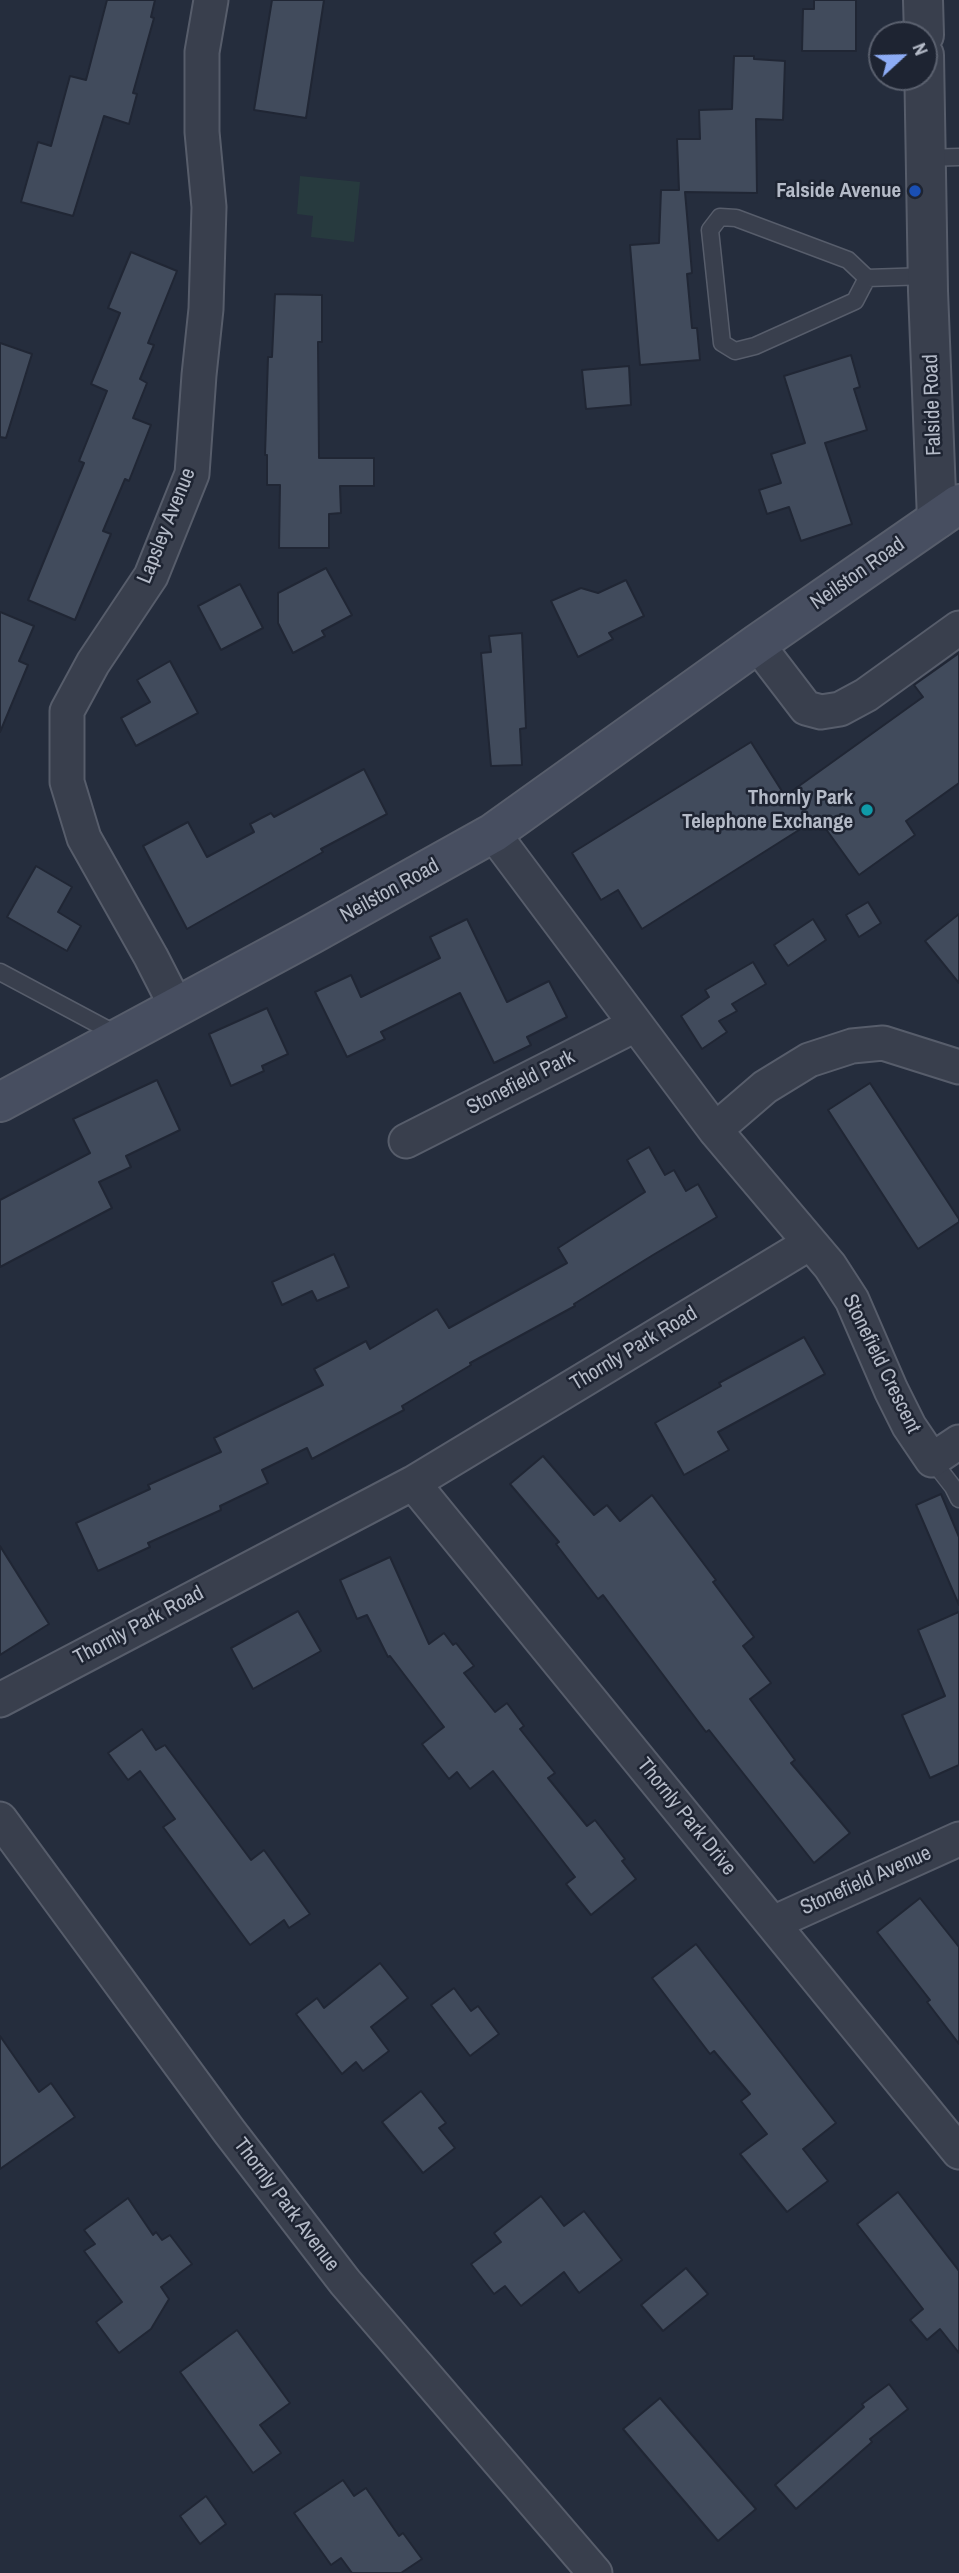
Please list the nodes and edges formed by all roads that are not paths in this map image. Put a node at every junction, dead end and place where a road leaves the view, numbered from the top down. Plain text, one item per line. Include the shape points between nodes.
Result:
1 (211, 0) edge
2 (923, 0) edge
3 (924, 21) edge
4 (930, 91) edge
5 (942, 158) edge
6 (867, 278) junction
7 (928, 283) junction
8 (959, 351) edge
9 (948, 511) edge
10 (959, 628) edge
11 (757, 644) junction
12 (493, 833) junction
13 (0, 972) edge
14 (176, 1006) junction
15 (635, 1025) junction
16 (120, 1036) junction
17 (959, 1067) edge
18 (0, 1102) edge
19 (715, 1130) junction
20 (407, 1141) dead end
21 (810, 1243) junction
22 (959, 1442) edge
23 (932, 1460) junction
24 (413, 1483) junction
25 (959, 1500) edge
26 (0, 1700) edge
27 (0, 1819) edge
28 (959, 1839) edge
29 (773, 1923) junction
30 (959, 2152) edge
31 (595, 2573) edge

1 - 14 street, Lapsley Avenue via 202,52 202,132 209,207 206,309 192,474 152,576 67,710 67,782 84,838
2 - 3 street
4 - 5 street, Falside Road
5 - 7 street, Falside Road
6 - 6 lane via 848,260 736,218 720,217 710,230 722,343 735,351 855,301
6 - 7 lane
7 - 8 street, Falside Road
7 - 9 street, Falside Road
9 - 11 main road, Neilston Road
10 - 11 street via 866,695 840,709 821,712 806,708
11 - 12 main road, Neilston Road
12 - 14 main road, Neilston Road
12 - 15 street
13 - 16 lane
14 - 16 main road, Neilston Road
15 - 19 street
15 - 20 street, Stonefield Park
16 - 18 main road, Neilston Road
17 - 19 street via 883,1044 852,1046 809,1060 765,1087
19 - 21 street
21 - 23 street, Stonefield Crescent via 852,1300 891,1390
21 - 24 street, Thornly Park Road
22 - 23 street, Stonefield Crescent
23 - 25 lane
24 - 26 street, Thornly Park Road
24 - 29 street, Thornly Park Drive
27 - 31 street, Thornly Park Avenue via 345,2282
28 - 29 street, Stonefield Avenue
29 - 30 street, Thornly Park Drive

